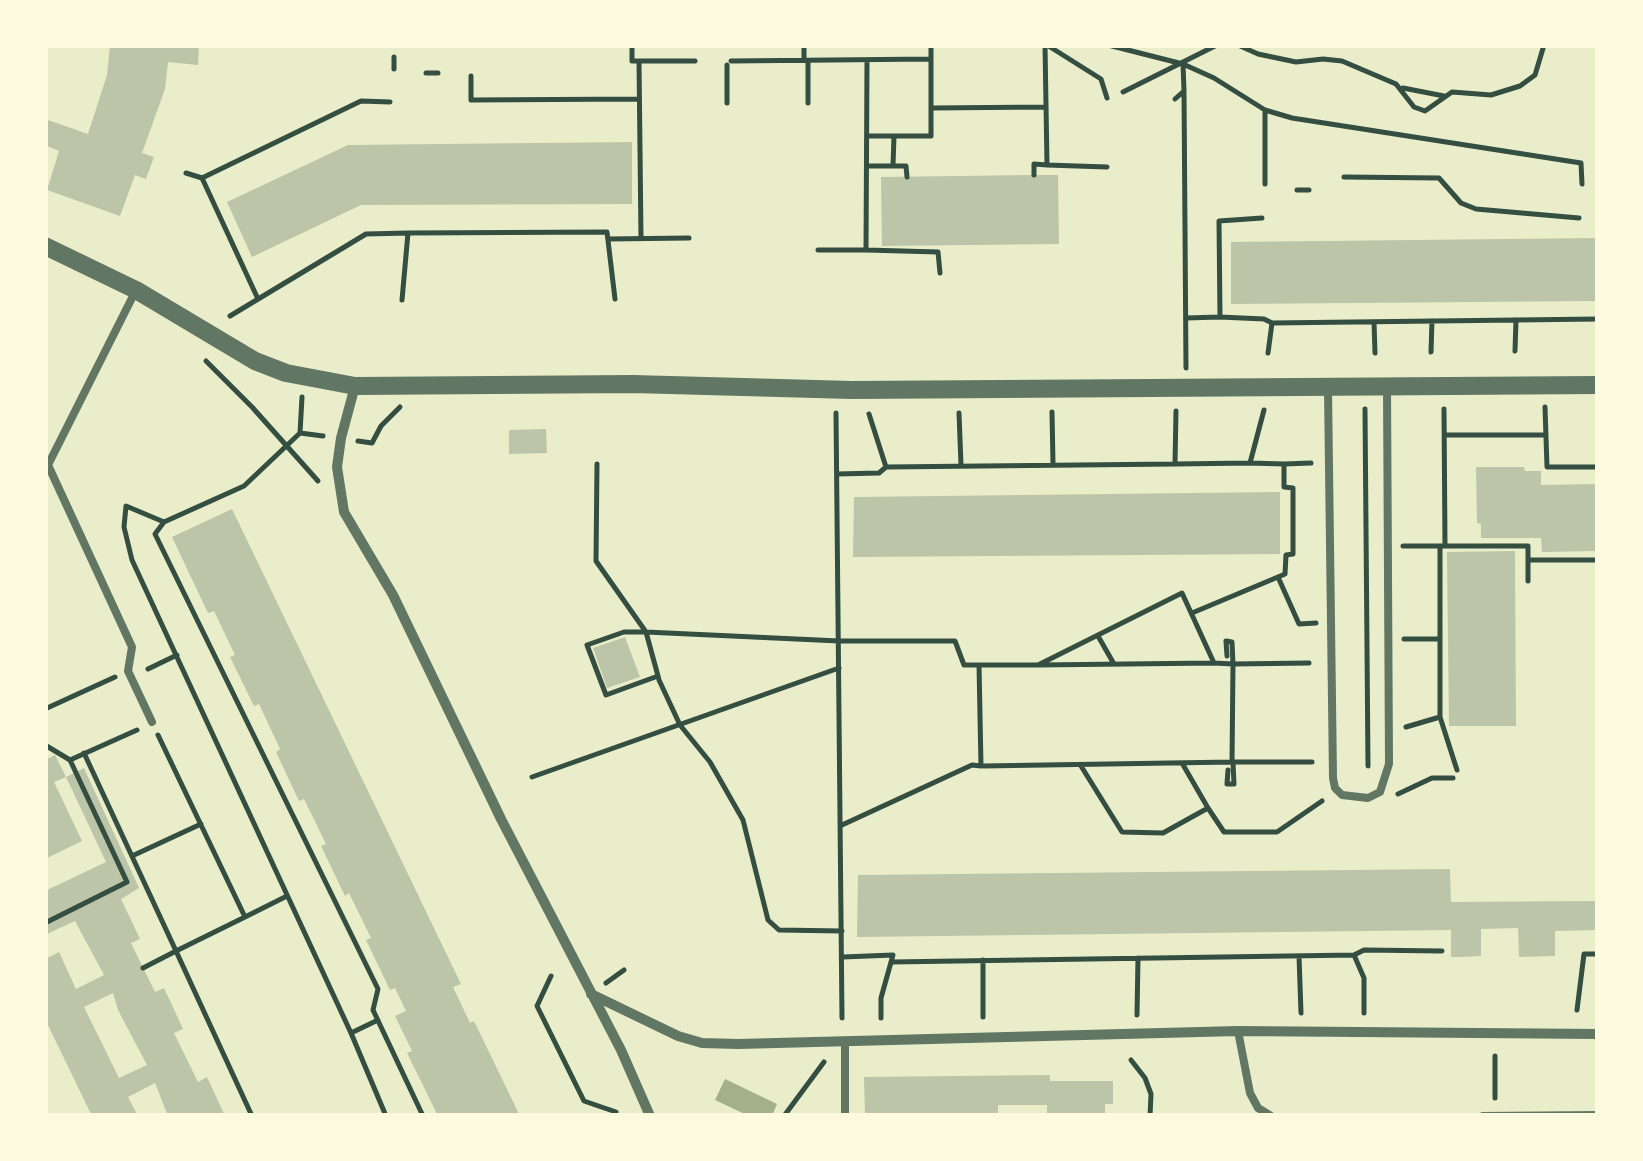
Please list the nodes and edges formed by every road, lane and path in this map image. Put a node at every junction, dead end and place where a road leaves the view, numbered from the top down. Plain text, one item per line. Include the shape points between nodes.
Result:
1 (632, 45) edge
2 (804, 45) edge
3 (931, 45) edge
4 (1046, 45) edge
5 (1108, 45) edge
6 (1217, 45) edge
7 (1238, 45) edge
8 (1544, 45) edge
9 (394, 58) dead end
10 (931, 59) junction
11 (806, 60) junction
12 (867, 60) junction
13 (639, 61) junction
14 (695, 61) dead end
15 (1183, 64) junction
16 (394, 68) dead end
17 (426, 73) dead end
18 (438, 73) dead end
19 (470, 76) dead end
20 (1401, 88) junction
21 (1184, 91) junction
22 (1123, 92) dead end
23 (1444, 96) junction
24 (1107, 98) dead end
25 (640, 99) junction
26 (1175, 99) dead end
27 (390, 102) dead end
28 (727, 103) dead end
29 (808, 103) dead end
30 (1046, 107) junction
31 (932, 108) junction
32 (1265, 110) junction
33 (868, 136) junction
34 (894, 136) junction
35 (1046, 164) junction
36 (868, 166) junction
37 (893, 166) junction
38 (1107, 166) dead end
39 (186, 173) dead end
40 (1034, 176) dead end
41 (906, 177) dead end
42 (1344, 177) dead end
43 (202, 178) junction
44 (1265, 184) dead end
45 (1582, 184) dead end
46 (1297, 190) dead end
47 (1310, 190) dead end
48 (1262, 218) dead end
49 (1579, 218) dead end
50 (408, 234) junction
51 (641, 238) junction
52 (689, 238) dead end
53 (608, 240) junction
54 (45, 246) edge
55 (818, 250) dead end
56 (866, 250) junction
57 (940, 273) dead end
58 (136, 290) junction
59 (615, 299) dead end
60 (258, 300) junction
61 (402, 300) dead end
62 (230, 316) dead end
63 (1220, 317) junction
64 (1186, 318) junction
65 (1598, 319) edge
66 (1516, 320) junction
67 (1432, 321) junction
68 (1374, 322) junction
69 (1272, 323) junction
70 (1375, 352) dead end
71 (1431, 352) dead end
72 (1515, 352) dead end
73 (1268, 354) dead end
74 (203, 359) dead end
75 (306, 378) junction
76 (1386, 384) junction
77 (1328, 385) junction
78 (1598, 385) edge
79 (355, 386) junction
80 (424, 386) junction
81 (1186, 386) junction
82 (1546, 407) dead end
83 (1365, 408) dead end
84 (1264, 410) dead end
85 (1176, 411) dead end
86 (1052, 412) dead end
87 (836, 413) dead end
88 (959, 413) dead end
89 (869, 414) dead end
90 (1444, 415) dead end
91 (300, 433) junction
92 (1445, 435) junction
93 (1546, 435) junction
94 (341, 438) junction
95 (286, 444) junction
96 (1250, 463) junction
97 (1329, 463) junction
98 (597, 464) dead end
99 (1175, 464) junction
100 (1284, 464) junction
101 (961, 466) junction
102 (1052, 466) junction
103 (886, 467) junction
104 (1598, 467) edge
105 (837, 474) junction
106 (344, 512) junction
107 (164, 522) junction
108 (1412, 546) dead end
109 (1443, 546) junction
110 (1528, 560) junction
111 (1598, 560) edge
112 (1278, 576) junction
113 (1528, 581) dead end
114 (1192, 613) junction
115 (1331, 622) junction
116 (646, 632) junction
117 (1098, 635) junction
118 (1401, 639) dead end
119 (1440, 639) junction
120 (839, 641) junction
121 (177, 655) junction
122 (1227, 656) dead end
123 (1214, 663) junction
124 (1309, 663) dead end
125 (1038, 664) junction
126 (1114, 664) junction
127 (1233, 664) junction
128 (980, 665) junction
129 (839, 668) junction
130 (128, 671) junction
131 (144, 671) dead end
132 (658, 676) junction
133 (45, 709) edge
134 (1440, 717) junction
135 (152, 722) junction
136 (680, 725) junction
137 (1389, 732) junction
138 (45, 745) edge
139 (84, 754) junction
140 (70, 760) junction
141 (1233, 762) junction
142 (1312, 762) dead end
143 (1182, 763) junction
144 (981, 766) junction
145 (1081, 766) junction
146 (1228, 770) dead end
147 (1457, 770) dead end
148 (532, 777) dead end
149 (1453, 778) dead end
150 (1380, 792) junction
151 (1342, 796) junction
152 (1368, 798) junction
153 (1208, 808) junction
154 (201, 824) junction
155 (842, 825) junction
156 (132, 856) junction
157 (288, 895) junction
158 (245, 917) junction
159 (45, 923) edge
160 (842, 931) junction
161 (1442, 950) dead end
162 (176, 952) junction
163 (1598, 954) edge
164 (1354, 955) junction
165 (1298, 956) junction
166 (843, 957) junction
167 (1138, 958) junction
168 (982, 960) junction
169 (891, 962) junction
170 (143, 968) dead end
171 (552, 976) dead end
172 (591, 994) junction
173 (1576, 1010) dead end
174 (1300, 1013) dead end
175 (1364, 1013) dead end
176 (1137, 1015) dead end
177 (983, 1017) dead end
178 (842, 1018) dead end
179 (881, 1018) dead end
180 (378, 1020) junction
181 (1238, 1031) junction
182 (352, 1033) junction
183 (1598, 1034) edge
184 (845, 1041) junction
185 (1495, 1056) dead end
186 (1131, 1060) dead end
187 (825, 1062) dead end
188 (616, 1112) dead end
189 (252, 1116) edge
190 (386, 1116) edge
191 (422, 1116) edge
192 (650, 1116) edge
193 (784, 1116) edge
194 (845, 1116) edge
195 (1150, 1116) edge
196 (1271, 1116) edge
197 (1483, 1116) edge
198 (1496, 1116) edge
199 (1598, 1116) edge

1 - 13 path via 632,61
2 - 11 path
3 - 10 path
4 - 24 path via 1101,78
4 - 30 path
5 - 15 path
6 - 15 path
7 - 20 path via 1296,62 1334,59
8 - 23 path via 1534,75 1520,86
9 - 16 path
10 - 12 path
10 - 31 path
11 - 12 path
11 - 28 path via 729,63
11 - 29 path
12 - 33 path
13 - 14 path
13 - 25 path
15 - 21 path
15 - 22 path
15 - 32 path
17 - 18 path
19 - 25 path via 471,100
20 - 23 path
20 - 23 path via 1425,111
21 - 26 path
21 - 64 path
25 - 51 path
27 - 43 path via 360,101
30 - 31 path
30 - 35 path
31 - 34 path via 931,136
32 - 44 path
32 - 45 path via 1581,163
33 - 34 path
33 - 36 path
34 - 37 path
35 - 38 path
35 - 40 path via 1034,164
36 - 37 path
36 - 56 path
37 - 41 path via 906,166
39 - 43 path
42 - 49 path via 1439,178 1476,209
43 - 60 path
46 - 47 path
48 - 63 path via 1219,221
50 - 53 path via 607,232
50 - 60 path via 366,234
50 - 61 path
51 - 52 path
51 - 53 path
53 - 59 path
54 - 58 street
55 - 56 path
56 - 57 path via 938,252
58 - 75 street via 255,361
58 - 130 lane via 48,465 132,646
60 - 62 path
63 - 64 path
63 - 69 path
64 - 81 path
65 - 66 path
66 - 67 path
66 - 72 path
67 - 68 path
67 - 71 path
68 - 69 path
68 - 70 path
69 - 73 path
74 - 95 path
75 - 79 street
75 - 91 path
76 - 77 street
76 - 78 street
76 - 137 lane
77 - 81 street
77 - 97 lane
79 - 80 street
79 - 94 street
80 - 81 street
80 - 94 path via 380,426 372,442
82 - 93 path
83 - 152 path
84 - 96 path
85 - 99 path
86 - 102 path
87 - 105 path
88 - 101 path
89 - 103 path
90 - 92 path
91 - 94 path
91 - 95 path
92 - 93 path
92 - 109 path
93 - 104 path via 1547,467
94 - 106 street
95 - 106 path
95 - 107 path via 244,486
96 - 99 path
96 - 100 path
97 - 100 path
97 - 115 lane
98 - 116 path via 596,561
99 - 102 path
100 - 112 path via 1284,487 1293,488 1294,554 1286,555 1285,574
101 - 102 path
101 - 103 path
103 - 105 path
105 - 120 path
106 - 172 street via 393,596
107 - 121 path via 126,506 132,560
107 - 180 path via 155,534 378,988
108 - 109 path
109 - 110 path via 1528,546
109 - 119 path
110 - 111 path
110 - 113 path
112 - 114 path
112 - 115 path via 1299,624
114 - 117 path via 1182,593
114 - 123 path
115 - 151 lane via 1333,778
116 - 120 path
116 - 132 path
116 - 132 path via 588,645 606,695
117 - 125 path
117 - 126 path
118 - 119 path
119 - 134 path
120 - 128 path via 955,641 964,665
120 - 129 path
121 - 131 path
121 - 157 path
122 - 127 path via 1226,641 1232,642
123 - 126 path
123 - 127 path
124 - 127 path
125 - 126 path
125 - 128 path
127 - 141 path
128 - 144 path
129 - 136 path
129 - 155 path
130 - 133 path
130 - 135 lane
132 - 136 path
134 - 137 path
134 - 147 path
135 - 139 path
135 - 154 path
136 - 148 path
136 - 160 path via 742,820 768,920 780,930
137 - 150 lane
138 - 140 path
139 - 140 path
139 - 156 path
140 - 159 path via 127,882
141 - 142 path
141 - 143 path
141 - 146 path via 1234,784 1227,784
143 - 145 path
143 - 153 path
144 - 145 path
144 - 155 path
145 - 153 path via 1122,832 1164,833
149 - 150 path via 1432,778 1401,794
150 - 152 lane
151 - 152 lane
151 - 153 path via 1323,800 1277,832 1224,832
154 - 156 path
154 - 158 path
155 - 160 path
156 - 162 path
157 - 158 path
157 - 182 path
158 - 162 path
160 - 166 path
161 - 164 path
162 - 170 path
162 - 189 path
163 - 173 path via 1584,954
164 - 165 path
164 - 175 path via 1364,978
165 - 167 path
165 - 174 path
166 - 169 path via 893,956
166 - 178 path
167 - 168 path
167 - 176 path
168 - 169 path
168 - 177 path
169 - 179 path
171 - 188 path via 538,1006 584,1101
172 - 184 street via 702,1043
172 - 192 street
180 - 182 path
180 - 191 path
181 - 183 street
181 - 184 street
181 - 196 lane via 1250,1093
182 - 190 path
184 - 194 lane
185 - 198 path
186 - 195 path via 1151,1094
187 - 193 path
197 - 198 lane
198 - 199 lane

